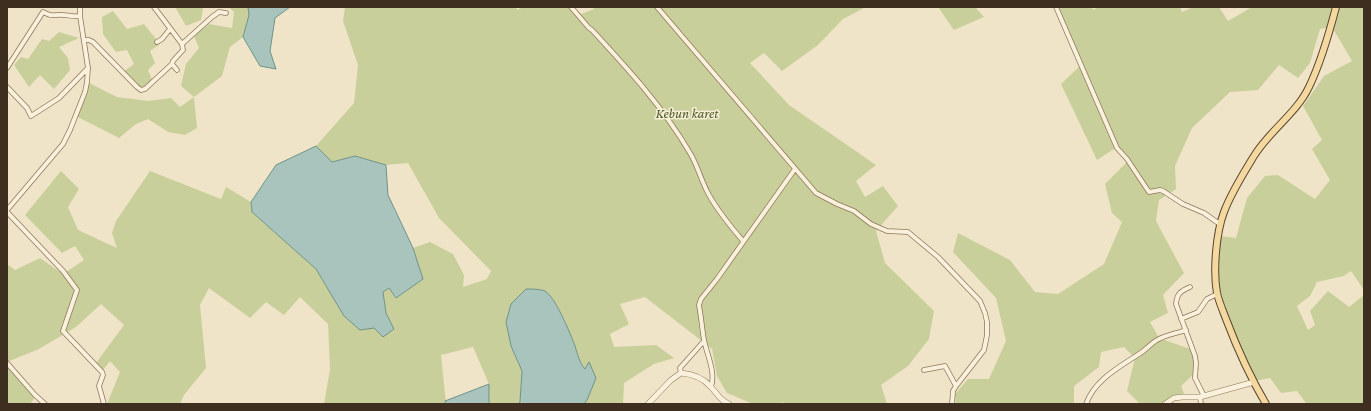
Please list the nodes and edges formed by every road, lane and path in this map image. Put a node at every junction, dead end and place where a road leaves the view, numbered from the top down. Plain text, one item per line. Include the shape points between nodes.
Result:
1 (80, 7) edge
2 (154, 7) edge
3 (571, 7) edge
4 (657, 7) edge
5 (1056, 7) edge
6 (1336, 7) edge
7 (226, 13) dead end
8 (80, 16) junction
9 (170, 29) junction
10 (84, 40) junction
11 (157, 42) dead end
12 (182, 44) junction
13 (172, 64) junction
14 (7, 68) edge
15 (88, 68) junction
16 (177, 70) dead end
17 (7, 87) edge
18 (795, 169) junction
19 (7, 211) edge
20 (1221, 225) junction
21 (743, 241) junction
22 (1190, 287) dead end
23 (1218, 294) junction
24 (1181, 319) junction
25 (1186, 330) junction
26 (704, 341) junction
27 (7, 364) edge
28 (924, 370) dead end
29 (681, 373) junction
30 (1254, 382) junction
31 (956, 386) junction
32 (711, 387) junction
33 (1202, 397) junction
34 (45, 404) edge
35 (104, 404) edge
36 (648, 404) edge
37 (729, 404) edge
38 (952, 404) edge
39 (1086, 404) edge
40 (1165, 404) edge
41 (1202, 404) edge
42 (1266, 404) edge

1 - 8 street
2 - 9 street
3 - 21 street via 667,118 691,154 709,195
4 - 18 street
5 - 20 street via 1117,148 1149,192 1163,190
6 - 20 main road via 1329,34 1308,88 1254,156 1229,200
7 - 12 street via 219,12
8 - 10 street
8 - 14 street via 52,16 43,12
9 - 11 street via 162,40
9 - 12 street
10 - 13 street via 93,42 141,90
10 - 15 street
12 - 13 street via 183,50
13 - 16 street
15 - 17 street via 59,98 31,116 27,108
15 - 19 street via 85,92 63,144
18 - 21 street
18 - 31 street via 816,193 854,211 871,224 887,231 908,232 938,257 980,301 987,322 984,350
19 - 35 street via 63,271 76,290 62,331 102,372 100,386
20 - 23 main road via 1215,275
21 - 26 street via 701,299 699,305
22 - 24 street via 1179,292 1176,298
23 - 24 street via 1207,299 1198,312
23 - 30 main road
24 - 25 street
25 - 33 street via 1195,356 1195,378
25 - 39 street via 1152,343 1102,380 1088,397
26 - 29 street via 680,368
26 - 32 street via 712,370
27 - 34 street
28 - 31 street via 945,366
29 - 32 street via 695,376
29 - 36 street
30 - 33 street
30 - 42 main road
31 - 38 street
32 - 37 street via 719,399
33 - 40 street via 1174,398
33 - 41 street

